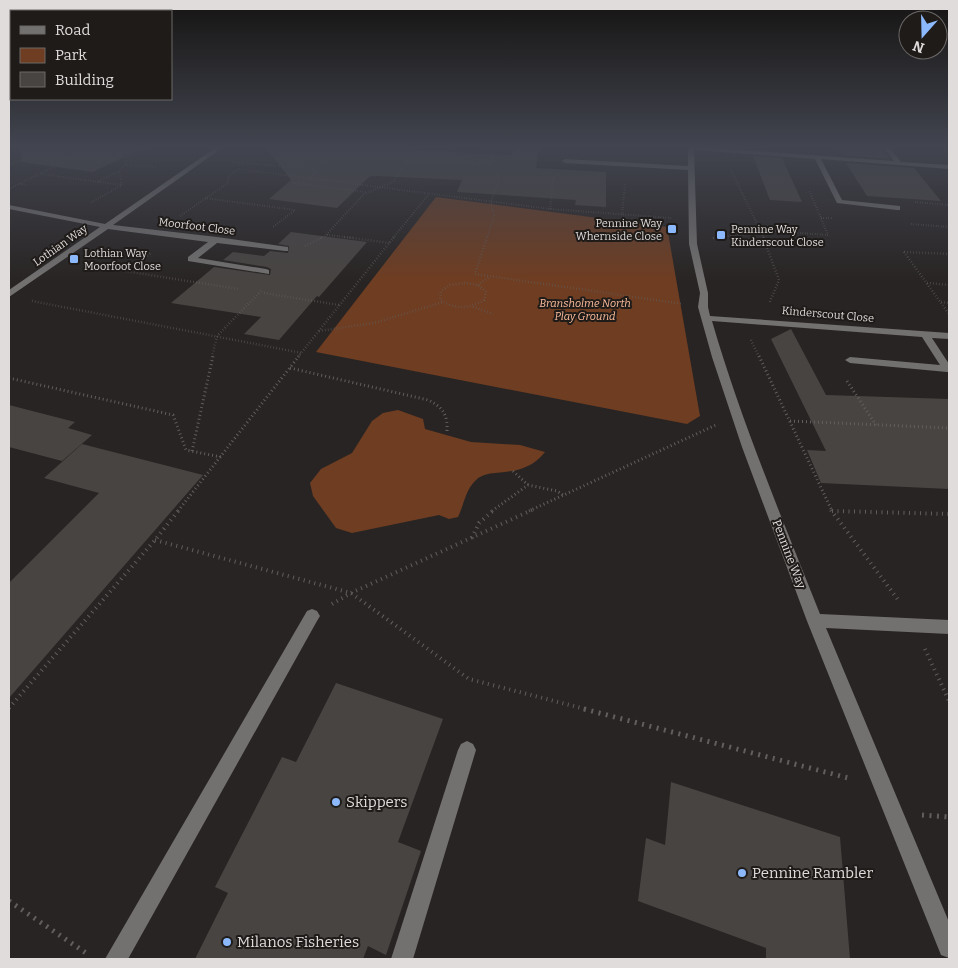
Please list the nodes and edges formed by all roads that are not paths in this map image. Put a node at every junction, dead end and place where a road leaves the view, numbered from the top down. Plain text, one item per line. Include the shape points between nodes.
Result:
1 (156, 191) edge
2 (692, 191) edge
3 (834, 191) edge
4 (9, 207) edge
5 (896, 208) dead end
6 (107, 225) junction
7 (217, 240) junction
8 (285, 249) dead end
9 (266, 272) dead end
10 (9, 294) edge
11 (704, 312) junction
12 (926, 335) junction
13 (949, 336) edge
14 (850, 360) dead end
15 (312, 616) road end
16 (815, 621) junction
17 (949, 627) edge
18 (467, 750) dead end
19 (949, 947) edge
20 (116, 959) edge
21 (402, 959) edge

1 - 6 street, Lothian Way
2 - 11 street, Pennine Way via 693,240 704,294
3 - 5 street via 839,202
4 - 6 street, Moorfoot Close
6 - 7 street, Moorfoot Close
6 - 10 street, Lothian Way
7 - 8 street, Moorfoot Close
7 - 9 street via 191,259
11 - 12 street, Kinderscout Close via 741,319
11 - 16 street, Pennine Way via 737,415
12 - 13 street, Kinderscout Close
12 - 14 street via 947,369
15 - 20 street
16 - 17 street via 916,623
16 - 19 street, Pennine Way
18 - 21 street

